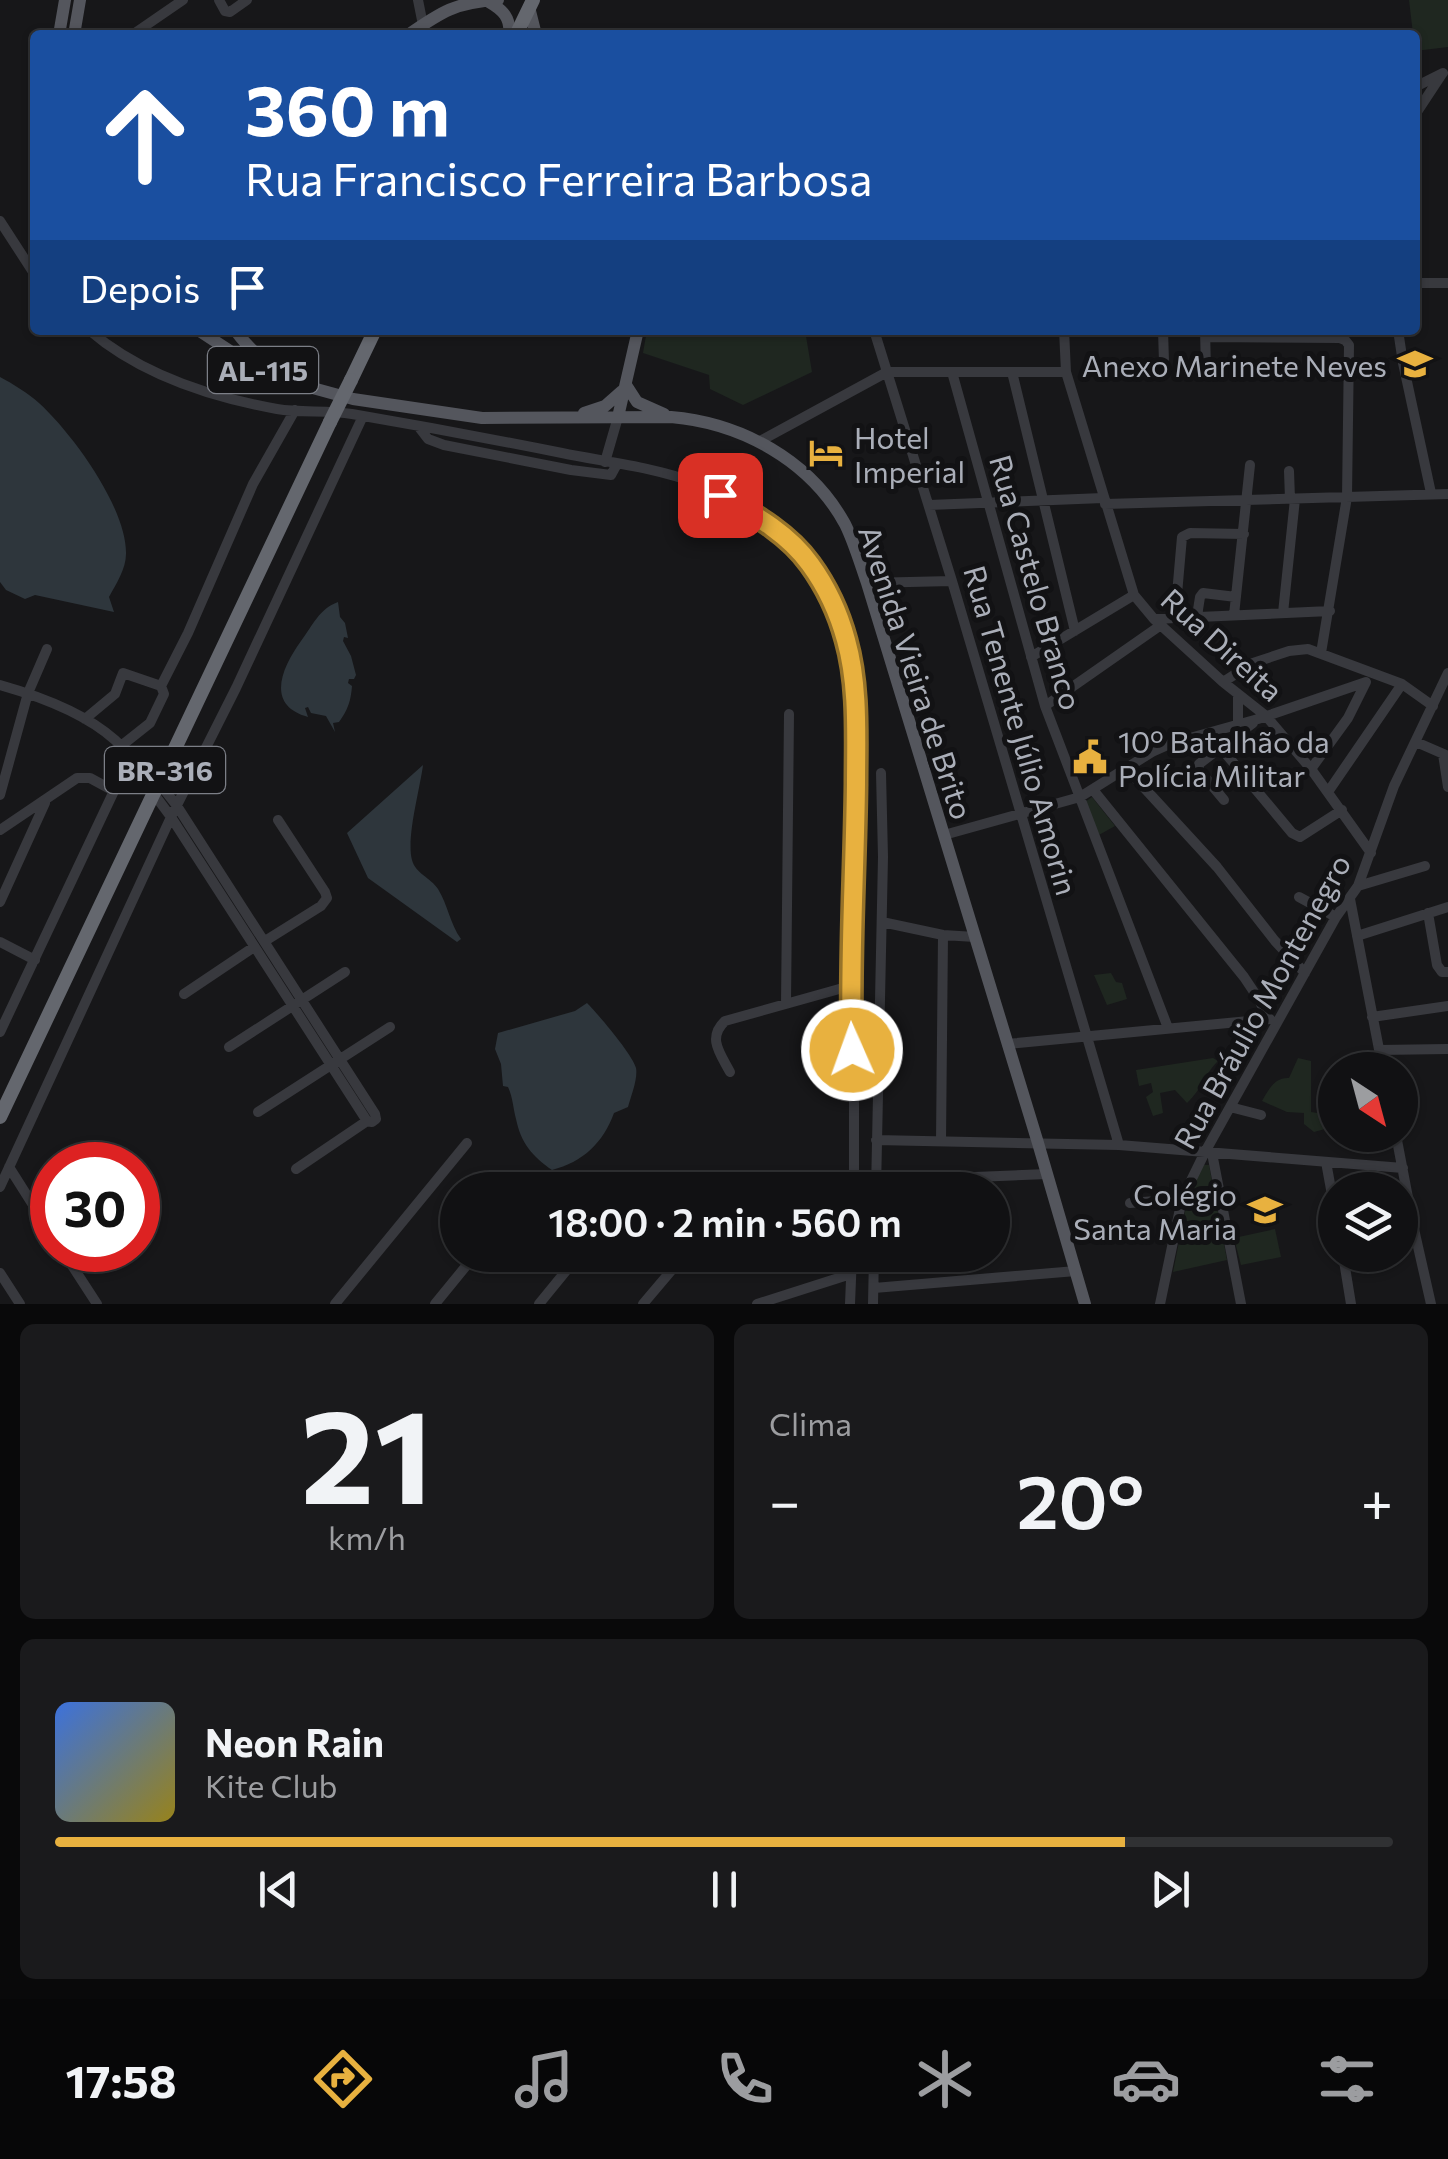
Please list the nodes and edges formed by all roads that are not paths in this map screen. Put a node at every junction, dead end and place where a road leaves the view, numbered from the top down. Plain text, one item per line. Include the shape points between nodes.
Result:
1 (65, 0) edge
2 (80, 0) edge
3 (183, 0) edge
4 (219, 0) edge
5 (247, 0) edge
6 (418, 0) edge
7 (486, 0) edge
8 (498, 0) edge
9 (531, 4) edge
10 (423, 24) junction
11 (61, 30) edge
12 (75, 30) edge
13 (139, 30) edge
14 (415, 30) edge
15 (511, 30) edge
16 (515, 30) edge
17 (535, 30) edge
18 (1445, 72) edge
19 (1420, 84) edge
20 (1420, 107) edge
21 (0, 220) edge
22 (30, 267) edge
23 (1420, 283) edge
24 (1448, 283) edge
25 (96, 335) edge
26 (206, 335) edge
27 (240, 335) edge
28 (373, 335) edge
29 (637, 335) edge
30 (876, 335) edge
31 (1064, 335) edge
32 (1163, 335) edge
33 (1206, 335) edge
34 (1299, 335) edge
35 (1399, 335) edge
36 (1164, 362) dead end
37 (1206, 369) dead end
38 (887, 372) junction
39 (952, 372) junction
40 (1012, 372) junction
41 (1066, 372) junction
42 (626, 384) junction
43 (335, 396) junction
44 (295, 410) junction
45 (363, 416) junction
46 (618, 417) junction
47 (670, 417) junction
48 (567, 418) junction
49 (760, 441) junction
50 (611, 463) junction
51 (1250, 465) dead end
52 (1289, 471) dead end
53 (1431, 492) junction
54 (1448, 494) edge
55 (1347, 496) junction
56 (1293, 499) junction
57 (1044, 500) junction
58 (1247, 500) junction
59 (1104, 501) junction
60 (987, 502) junction
61 (929, 505) junction
62 (1244, 534) junction
63 (952, 581) junction
64 (867, 583) junction
65 (1134, 595) junction
66 (1236, 597) junction
67 (1330, 611) junction
68 (1283, 613) junction
69 (1234, 615) junction
70 (1196, 616) junction
71 (1175, 618) junction
72 (1157, 622) junction
73 (1075, 630) junction
74 (47, 650) dead end
75 (1321, 653) junction
76 (1031, 657) junction
77 (1448, 673) edge
78 (1367, 677) junction
79 (1223, 682) junction
80 (0, 684) edge
81 (1402, 684) junction
82 (161, 686) junction
83 (28, 693) junction
84 (1238, 695) junction
85 (1045, 706) junction
86 (1434, 706) junction
87 (789, 714) dead end
88 (1262, 718) junction
89 (85, 719) junction
90 (1238, 724) junction
91 (1416, 742) junction
92 (121, 746) junction
93 (1221, 748) junction
94 (1445, 755) edge
95 (138, 767) junction
96 (166, 768) junction
97 (1126, 768) junction
98 (1311, 769) junction
99 (881, 774) dead end
100 (1448, 787) edge
101 (156, 789) junction
102 (114, 791) junction
103 (1094, 791) junction
104 (1328, 792) junction
105 (0, 795) edge
106 (1080, 798) junction
107 (46, 800) junction
108 (1224, 800) dead end
109 (1342, 810) junction
110 (174, 812) junction
111 (1021, 812) junction
112 (278, 820) dead end
113 (0, 830) edge
114 (944, 835) junction
115 (1371, 853) junction
116 (1425, 866) dead end
117 (1358, 886) junction
118 (1299, 897) dead end
119 (1350, 899) junction
120 (0, 902) edge
121 (1448, 907) edge
122 (1428, 913) junction
123 (1336, 916) junction
124 (882, 922) junction
125 (944, 935) junction
126 (1357, 936) junction
127 (975, 938) junction
128 (0, 942) edge
129 (259, 944) junction
130 (34, 960) junction
131 (345, 972) dead end
132 (1305, 972) junction
133 (1445, 972) edge
134 (850, 986) junction
135 (184, 994) dead end
136 (297, 1002) junction
137 (786, 1004) junction
138 (1448, 1006) edge
139 (1372, 1017) junction
140 (1273, 1019) junction
141 (390, 1027) dead end
142 (1168, 1028) junction
143 (0, 1032) edge
144 (1087, 1036) junction
145 (1008, 1044) junction
146 (228, 1047) dead end
147 (1379, 1050) joint
148 (1448, 1050) edge
149 (335, 1062) junction
150 (730, 1072) dead end
151 (1230, 1106) junction
152 (258, 1112) dead end
153 (1261, 1114) dead end
154 (0, 1117) edge
155 (876, 1140) junction
156 (941, 1141) junction
157 (467, 1143) dead end
158 (1038, 1143) junction
159 (1119, 1145) junction
160 (1400, 1152) edge
161 (1209, 1153) junction
162 (1326, 1162) junction
163 (8, 1167) junction
164 (1403, 1168) junction
165 (296, 1170) dead end
166 (854, 1172) edge
167 (876, 1172) edge
168 (1328, 1172) edge
169 (1047, 1174) junction
170 (1010, 1177) edge
171 (0, 1187) edge
172 (1182, 1199) junction
173 (30, 1201) edge
174 (1130, 1202) dead end
175 (1076, 1271) junction
176 (76, 1272) edge
177 (461, 1272) edge
178 (564, 1272) edge
179 (668, 1272) edge
180 (874, 1272) edge
181 (1345, 1272) edge
182 (0, 1273) edge
183 (850, 1274) joint
184 (874, 1288) junction
185 (338, 1303) edge
186 (20, 1304) edge
187 (97, 1304) edge
188 (435, 1304) edge
189 (539, 1304) edge
190 (643, 1304) edge
191 (757, 1304) edge
192 (850, 1304) edge
193 (873, 1304) edge
194 (1085, 1304) edge
195 (1160, 1304) edge
196 (1241, 1304) edge
197 (1351, 1304) edge
198 (1431, 1304) edge

1 - 11 main road
2 - 12 main road
3 - 13 street
4 - 5 street via 230,12
6 - 10 street
7 - 8 main road
7 - 10 main road via 460,4
7 - 15 main road via 503,11
9 - 16 highway
9 - 17 main road
10 - 14 main road
18 - 19 street
18 - 20 street
21 - 22 street
23 - 24 street
25 - 44 street via 171,380
26 - 43 main road, AL-115 via 253,366
27 - 43 main road via 276,369
28 - 96 highway, BR-316, bridge
29 - 42 main road
30 - 38 street, Rua Tenente Júlio Amorin
31 - 41 street, Rua Direita
32 - 36 street
33 - 37 street
34 - 55 street via 1349,345
35 - 53 street
38 - 39 street
38 - 49 street
38 - 61 street, Rua Tenente Júlio Amorin
39 - 40 street
39 - 60 street, Rua Castelo Branco
40 - 41 street
40 - 57 street
41 - 59 street, Rua Direita
42 - 46 main road
42 - 47 main road via 637,402
42 - 48 main road via 605,406
43 - 48 main road, Avenida Vieira de Brito via 482,418
44 - 45 street
44 - 82 street via 253,484
45 - 50 street via 418,426 444,446 611,475
45 - 110 street
46 - 47 main road, Avenida Vieira de Brito
46 - 48 main road, Avenida Vieira de Brito
46 - 50 street
47 - 49 main road, Avenida Vieira de Brito
49 - 64 main road, Avenida Vieira de Brito via 828,498
50 - 134 street via 696,483 760,518 808,561 841,624 856,735
51 - 58 street
52 - 56 street
53 - 54 street
53 - 55 street
55 - 56 street
55 - 67 street
56 - 58 street
56 - 68 street
57 - 59 street
57 - 60 street
57 - 73 street
58 - 59 street
58 - 62 street
59 - 65 street, Rua Direita
60 - 61 street
60 - 76 street, Rua Castelo Branco
61 - 63 street, Rua Tenente Júlio Amorin
62 - 66 street
62 - 71 street via 1182,537
63 - 64 street
63 - 111 street, Rua Tenente Júlio Amorin
64 - 114 main road, Avenida Vieira de Brito
65 - 72 street, Rua Direita
65 - 73 street
66 - 69 street
66 - 70 street via 1203,593
67 - 68 street
67 - 75 street
68 - 69 street
69 - 70 street
70 - 71 street
71 - 72 street
72 - 79 street, Rua Direita
72 - 85 street
73 - 76 street
74 - 83 street
75 - 78 street
75 - 79 street via 1289,651
76 - 85 street, Rua Castelo Branco
77 - 86 street, Rua Bráulio Montenegro
78 - 81 street
78 - 88 street
78 - 98 street via 1348,718
79 - 84 street, Rua Direita
80 - 83 street
81 - 86 street
81 - 104 street
82 - 89 street via 123,673 115,694
82 - 92 street via 154,718
83 - 89 street
83 - 105 street
84 - 88 street, Rua Direita
84 - 90 street
85 - 106 street, Rua Castelo Branco
86 - 91 street, Rua Bráulio Montenegro
87 - 137 street
88 - 90 street
88 - 93 street
88 - 98 street, Rua Direita
89 - 92 street
90 - 97 street via 1172,743
91 - 94 street
91 - 115 street, Rua Bráulio Montenegro
92 - 95 street
93 - 108 street via 1198,768
93 - 109 street via 1300,837
94 - 100 street
95 - 96 street
95 - 101 street
95 - 102 street
96 - 101 highway, BR-316
97 - 103 street
97 - 132 street
98 - 104 street, Rua Direita
99 - 124 street
101 - 110 street
101 - 154 highway, BR-316
102 - 107 street via 84,777
102 - 130 street
103 - 106 street
103 - 140 street
104 - 109 street, Rua Direita
106 - 111 street
106 - 142 street, Rua Castelo Branco
107 - 113 street
107 - 120 street
109 - 115 street, Rua Direita
110 - 129 street
110 - 163 street
111 - 114 street
111 - 144 street, Rua Tenente Júlio Amorin
112 - 129 street via 327,898
114 - 127 main road, Avenida Vieira de Brito
115 - 117 street, Rua Bráulio Montenegro
116 - 117 street
117 - 119 street, Rua Bráulio Montenegro
118 - 123 street
119 - 123 street, Rua Bráulio Montenegro
119 - 126 street
121 - 122 street
122 - 126 street
122 - 133 street via 1437,965
123 - 132 street, Rua Bráulio Montenegro
124 - 125 street
124 - 155 street
125 - 127 street
125 - 156 street
126 - 139 street
127 - 145 main road, Avenida Vieira de Brito
128 - 130 street
129 - 135 street
129 - 136 street
130 - 143 street
131 - 136 street
132 - 140 street, Rua Bráulio Montenegro
134 - 137 street
134 - 166 street
136 - 146 street
136 - 149 street
137 - 150 street via 717,1029 715,1042
138 - 139 street
139 - 147 street
140 - 142 street
140 - 151 street, Rua Bráulio Montenegro
141 - 149 street
142 - 144 street
144 - 145 street
144 - 159 street, Rua Tenente Júlio Amorin
145 - 158 main road, Avenida Vieira de Brito
147 - 148 street
149 - 152 street
149 - 165 street via 371,1117
151 - 153 street
151 - 161 street, Rua Bráulio Montenegro
155 - 156 street
155 - 167 street
156 - 158 street
157 - 185 street
158 - 159 street
158 - 169 main road, Avenida Vieira de Brito
159 - 161 street
160 - 164 street
161 - 162 street
161 - 172 street, Rua Bráulio Montenegro
161 - 196 street
162 - 164 street
162 - 168 street
163 - 171 street
163 - 173 street
164 - 198 street
169 - 170 street
169 - 175 main road, Avenida Vieira de Brito
172 - 174 street
172 - 195 street, Rua Bráulio Montenegro
175 - 184 street
175 - 194 main road, Avenida Vieira de Brito
176 - 187 street
177 - 188 street
178 - 189 street
179 - 190 street
180 - 184 street
181 - 197 street
182 - 186 street
183 - 191 street
183 - 192 street
184 - 193 street

